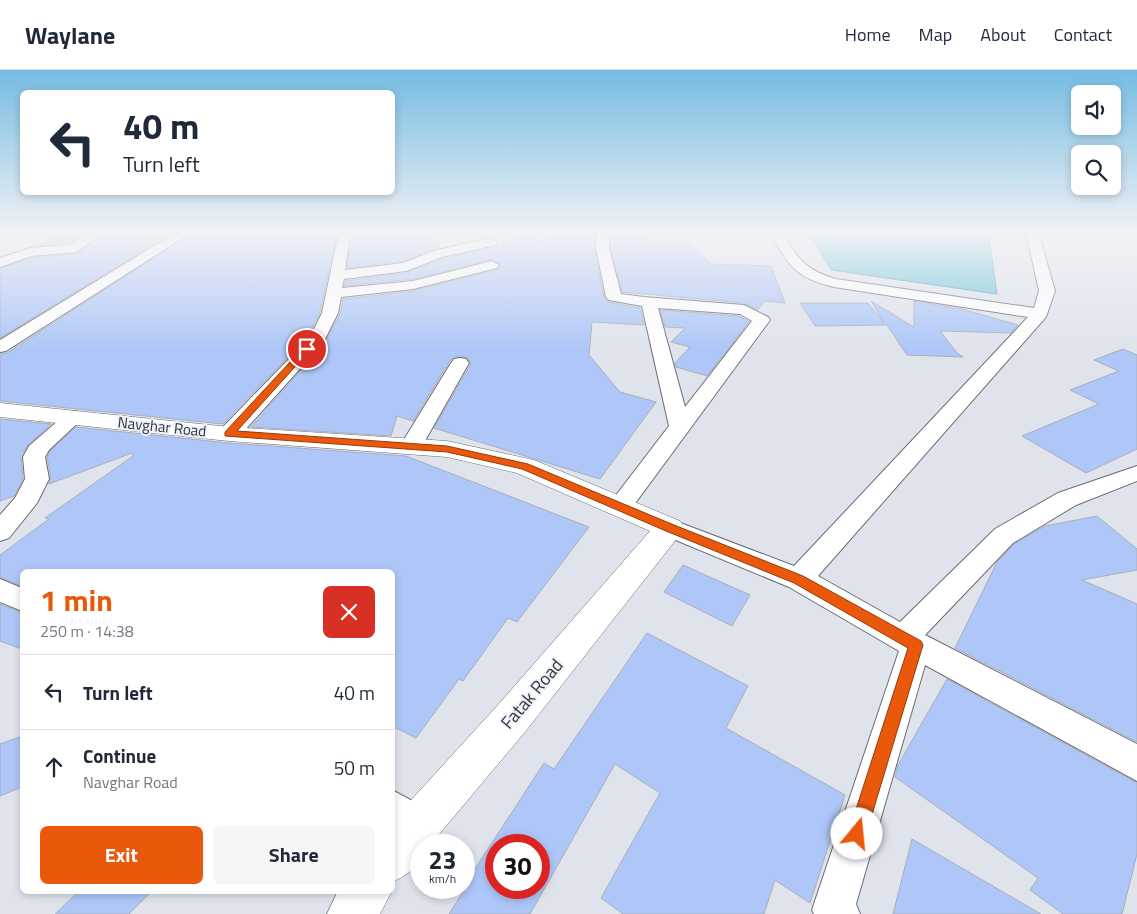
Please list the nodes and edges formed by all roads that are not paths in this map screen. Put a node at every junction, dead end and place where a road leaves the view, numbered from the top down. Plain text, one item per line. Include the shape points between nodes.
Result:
1 (122, 271) edge
2 (338, 271) edge
3 (368, 271) edge
4 (467, 271) edge
5 (609, 271) edge
6 (802, 271) edge
7 (1043, 271) edge
8 (337, 275) junction
9 (333, 293) junction
10 (650, 302) junction
11 (1040, 314) junction
12 (0, 347) edge
13 (460, 363) dead end
14 (0, 410) edge
15 (74, 417) junction
16 (680, 427) junction
17 (229, 434) junction
18 (411, 446) junction
19 (1137, 473) edge
20 (619, 507) junction
21 (670, 528) junction
22 (0, 532) edge
23 (799, 579) junction
24 (0, 590) edge
25 (20, 599) edge
26 (909, 642) junction
27 (1137, 763) edge
28 (405, 816) edge
29 (395, 849) edge
30 (366, 894) edge
31 (351, 914) edge
32 (839, 914) edge

1 - 12 street
2 - 8 street
3 - 8 street
4 - 9 street via 413,285
5 - 10 street via 614,296
6 - 11 street via 834,283
7 - 11 street via 1048,291
8 - 9 street
9 - 17 street via 330,313 317,339
10 - 16 street
10 - 16 street via 744,310 762,320
11 - 23 street
13 - 18 street
14 - 15 main road, Navghar Road
15 - 17 main road, Navghar Road
15 - 22 street via 40,446 34,457 37,480 25,503
16 - 20 street
17 - 18 main road, Navghar Road
18 - 20 main road, Navghar Road via 447,449 525,466
19 - 26 street via 1067,500 1004,536
20 - 21 main road, Navghar Road
21 - 23 street
21 - 28 main road, Fatak Road via 511,719
23 - 26 street
24 - 25 street
26 - 27 street
26 - 32 street via 834,910
28 - 29 main road, Fatak Road
30 - 31 main road

